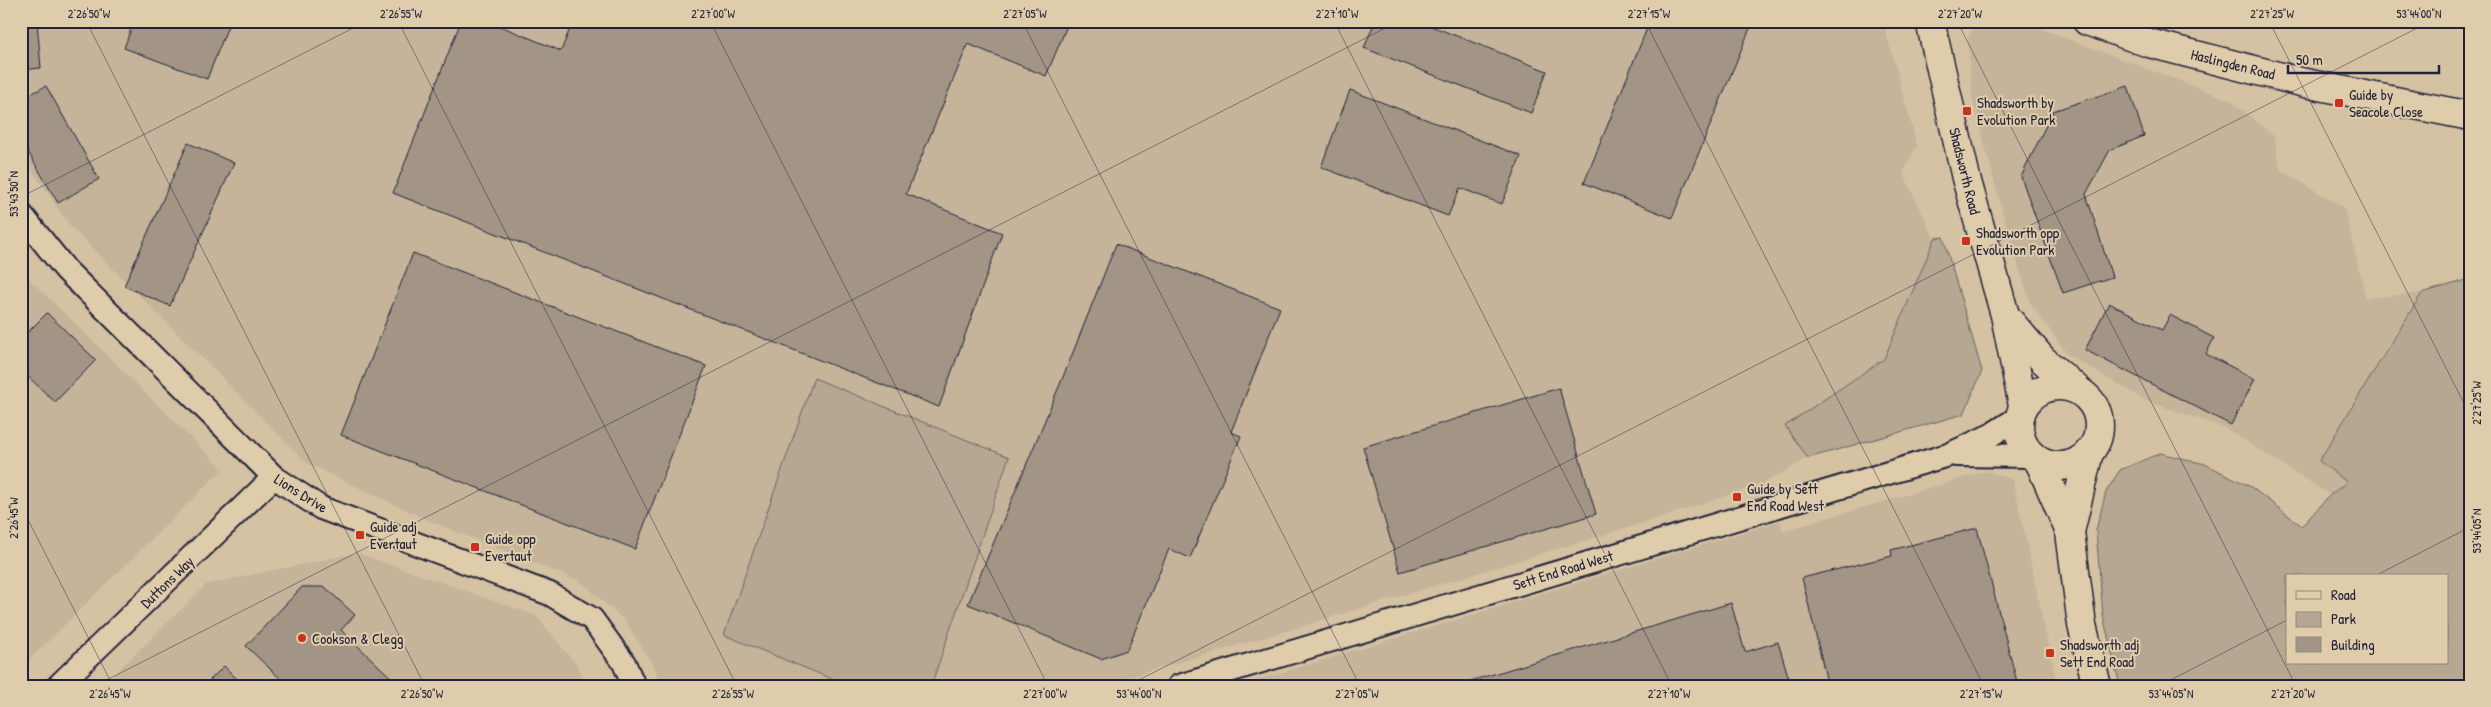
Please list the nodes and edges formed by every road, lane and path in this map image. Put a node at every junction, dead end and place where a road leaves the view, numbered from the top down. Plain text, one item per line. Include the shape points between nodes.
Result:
1 (1930, 21) edge
2 (1944, 21) edge
3 (2087, 21) edge
4 (1939, 55) junction
5 (2470, 116) edge
6 (21, 214) edge
7 (2005, 315) junction
8 (2077, 389) junction
9 (2021, 411) junction
10 (2090, 452) junction
11 (1948, 455) junction
12 (2035, 458) junction
13 (274, 477) junction
14 (2070, 532) junction
15 (58, 686) edge
16 (634, 686) edge
17 (1179, 686) edge
18 (2097, 686) edge

1 - 4 main road, Shadsworth Road
2 - 4 main road, Shadsworth Road
3 - 5 main road, Haslingden Road via 2149,43 2305,83
4 - 7 main road, Shadsworth Road via 1966,178
6 - 13 street, Lions Drive via 66,270
7 - 8 main road, Shadsworth Road via 2043,360
7 - 9 main road, Shadsworth Road
8 - 9 main road via 2053,385 2031,396
8 - 10 main road, Shadsworth Road via 2093,404 2098,415 2099,427
9 - 11 street, Sett End Road West via 1991,435
9 - 12 main road, Shadsworth Road via 2018,431 2022,444
10 - 12 main road via 2079,461 2066,465 2052,466
10 - 14 main road, Shadsworth Road
11 - 12 street, Sett End Road West
11 - 17 street, Sett End Road West
12 - 14 main road, Shadsworth Road
13 - 15 street, Duttons Way
13 - 16 street, Lions Drive via 321,508 550,594 592,619 624,663
14 - 18 main road, Shadsworth Road via 2082,625

